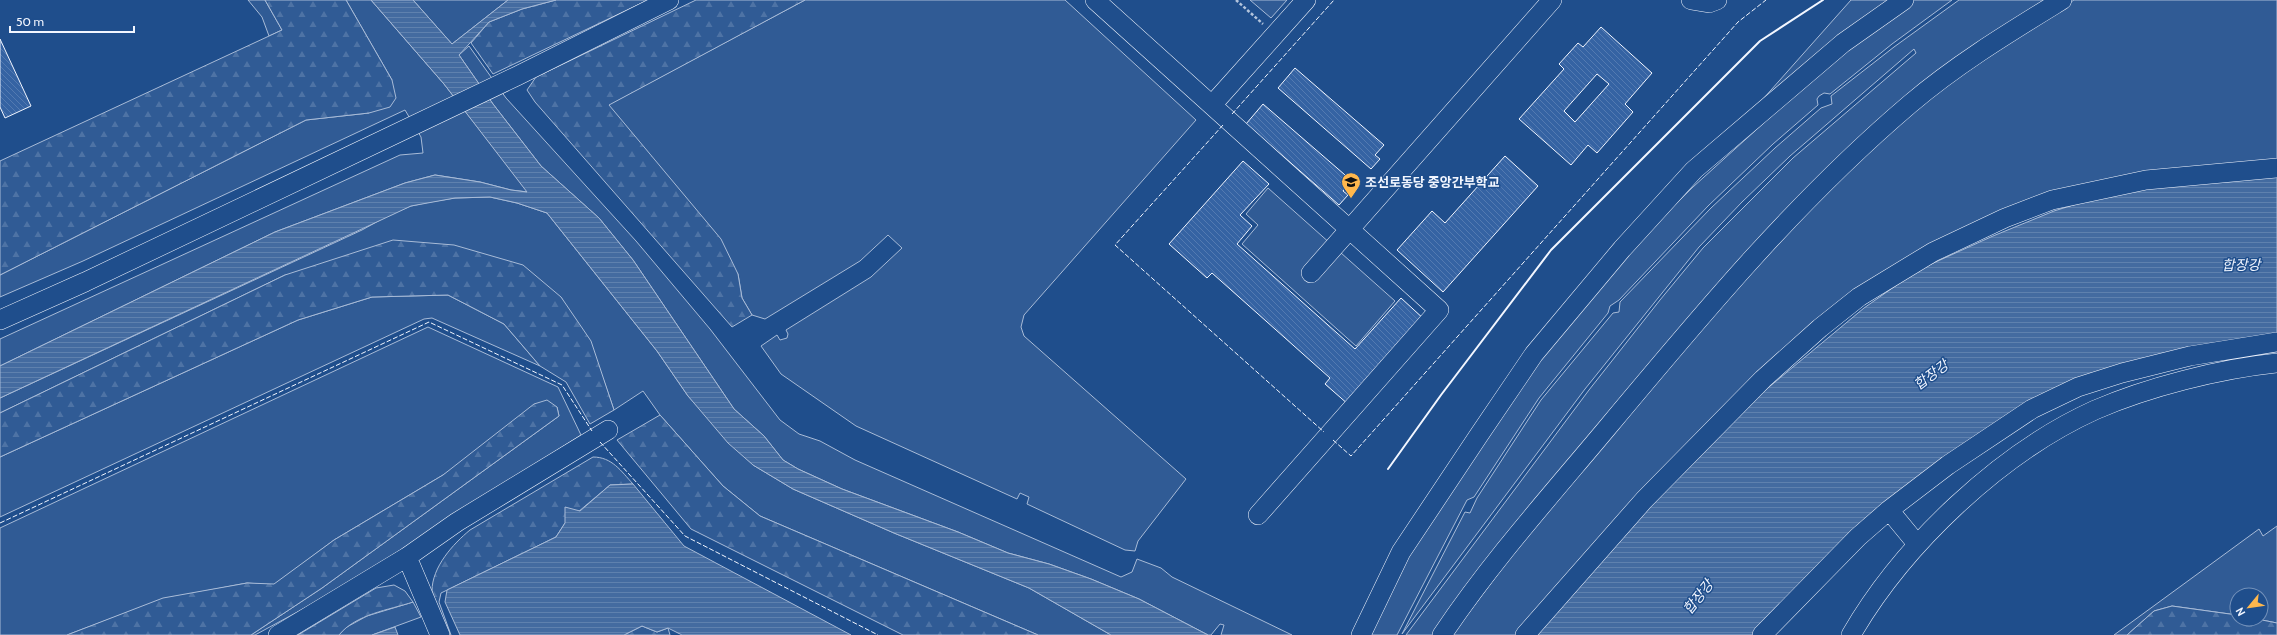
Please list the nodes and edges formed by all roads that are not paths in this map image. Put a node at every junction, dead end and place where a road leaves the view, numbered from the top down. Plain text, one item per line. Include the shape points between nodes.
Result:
1 (669, 0) edge
2 (1095, 0) edge
3 (1306, 0) edge
4 (1552, 0) edge
5 (1691, 0) edge
6 (1717, 0) edge
7 (1904, 0) edge
8 (2062, 0) edge
9 (1212, 105) junction
10 (2277, 168) edge
11 (1349, 229) junction
12 (1311, 273) dead end
13 (0, 320) edge
14 (2272, 342) edge
15 (2274, 363) edge
16 (608, 430) dead end
17 (1889, 510) junction
18 (1258, 515) dead end
19 (1917, 544) junction
20 (407, 557) junction
21 (278, 635) edge
22 (440, 635) edge
23 (1361, 635) edge
24 (1442, 635) edge
25 (1525, 635) edge
26 (1762, 635) edge
27 (1851, 635) edge

1 - 13 street via 517,76
2 - 9 street
3 - 9 street
4 - 11 street
5 - 6 street via 1709,3
7 - 23 street via 1843,44 1694,170 1622,249 1534,354 1479,435 1401,552
8 - 24 street via 1998,39 1954,70 1912,103 1826,181 1739,272 1647,380 1515,539
9 - 11 street
10 - 25 street via 2146,180 2052,200 2005,218 1933,252 1860,297 1820,328 1758,384 1644,500
11 - 12 street
11 - 18 street via 1439,310
14 - 15 street
14 - 17 street via 2190,356 2122,373 2056,396 1994,433
15 - 19 street via 2220,373 2137,394 2095,410 2047,436 2005,466 1955,507
16 - 20 street via 457,522
17 - 19 street
17 - 26 street via 1858,537
19 - 27 street via 1880,590
20 - 21 street
20 - 22 street

